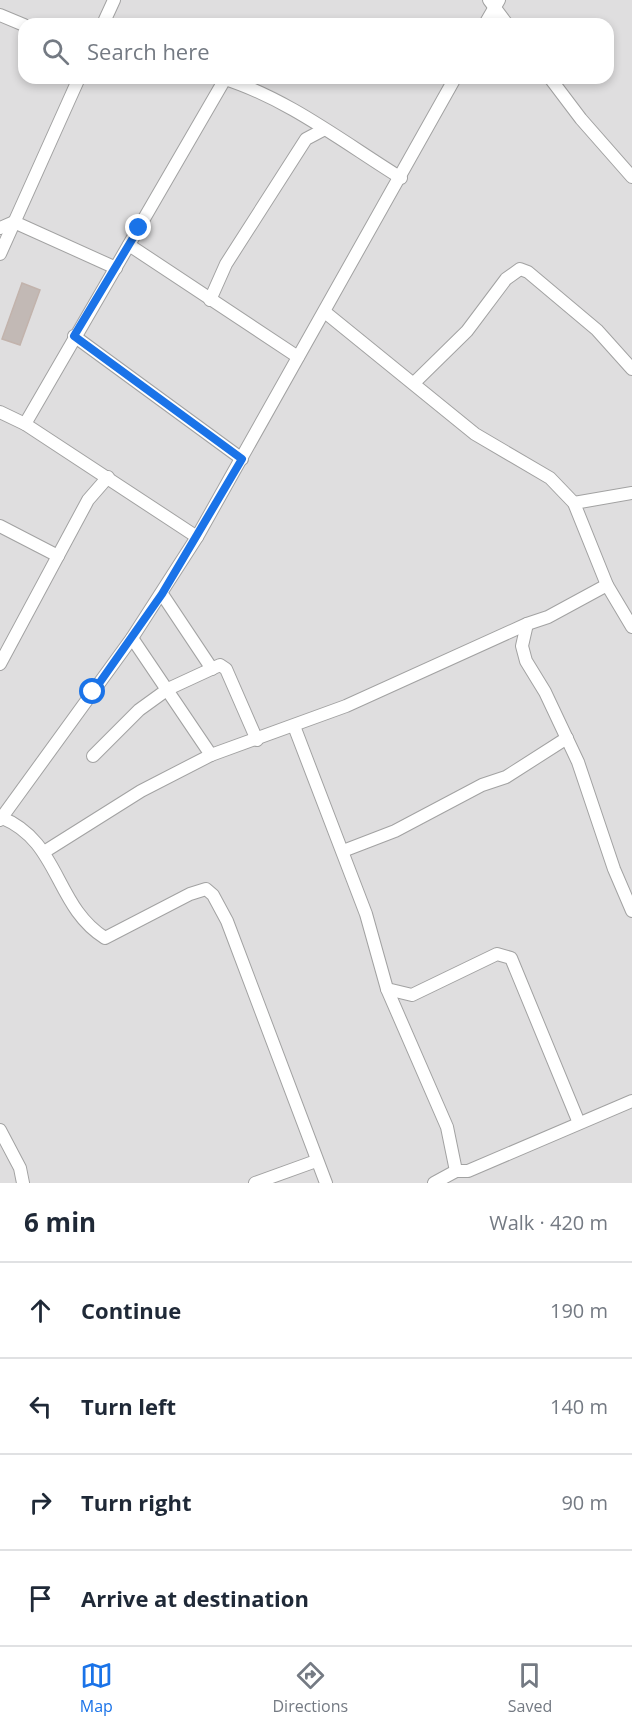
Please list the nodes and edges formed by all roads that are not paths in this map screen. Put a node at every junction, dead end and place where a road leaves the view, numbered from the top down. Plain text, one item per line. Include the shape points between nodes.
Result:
1 (114, 0) edge
2 (494, 3) edge
3 (0, 15) edge
4 (106, 18) edge
5 (488, 18) edge
6 (503, 18) edge
7 (18, 22) edge
8 (76, 84) edge
9 (220, 84) edge
10 (241, 84) edge
11 (453, 84) edge
12 (555, 84) edge
13 (306, 118) junction
14 (323, 130) junction
15 (306, 139) junction
16 (632, 177) edge
17 (401, 178) junction
18 (14, 222) junction
19 (0, 228) edge
20 (129, 245) junction
21 (0, 254) edge
22 (116, 268) junction
23 (210, 300) junction
24 (326, 313) junction
25 (74, 336) junction
26 (298, 357) junction
27 (632, 369) edge
28 (414, 383) junction
29 (0, 412) edge
30 (25, 424) junction
31 (242, 459) junction
32 (108, 477) junction
33 (632, 493) edge
34 (574, 503) junction
35 (0, 526) edge
36 (197, 537) junction
37 (58, 556) junction
38 (607, 585) junction
39 (162, 594) junction
40 (527, 624) junction
41 (632, 627) edge
42 (132, 638) junction
43 (0, 664) edge
44 (212, 669) junction
45 (168, 689) junction
46 (294, 726) junction
47 (567, 738) junction
48 (257, 740) junction
49 (211, 755) junction
50 (93, 756) dead end
51 (1, 818) edge
52 (343, 850) junction
53 (44, 852) junction
54 (632, 911) edge
55 (387, 988) junction
56 (632, 1101) edge
57 (579, 1123) junction
58 (0, 1130) edge
59 (316, 1161) junction
60 (456, 1171) junction
61 (23, 1183) edge
62 (255, 1183) edge
63 (326, 1183) edge
64 (434, 1183) edge

1 - 4 street
2 - 5 street
2 - 6 street
3 - 7 street
8 - 18 street
9 - 20 street
10 - 13 street
11 - 17 street
12 - 16 street
13 - 14 street
13 - 15 street
14 - 15 street
14 - 17 street
15 - 23 street via 226,264
17 - 24 street
18 - 19 street
18 - 21 street
18 - 22 street
20 - 22 street
20 - 23 street
22 - 25 street
23 - 26 street
24 - 26 street
24 - 28 street
25 - 30 street
25 - 31 street
26 - 31 street
27 - 28 street via 597,330 520,269 506,279 467,331
28 - 34 street via 474,434 550,478
29 - 30 street
30 - 32 street
31 - 36 street
32 - 36 street
32 - 37 street via 88,500
33 - 34 street
34 - 38 street
35 - 37 street
36 - 39 street
37 - 43 street
38 - 40 street via 548,618
38 - 41 street
39 - 42 street
39 - 44 street
40 - 46 street
40 - 47 street via 522,646 526,661
42 - 45 street
42 - 51 street
44 - 45 street
44 - 48 street via 220,665 226,669
45 - 49 street
45 - 50 street via 139,710
46 - 48 street
46 - 52 street
47 - 52 street via 506,777 482,785 395,831
47 - 54 street
48 - 49 street
49 - 53 street via 141,791
51 - 53 street via 17,824 37,840
52 - 55 street
53 - 59 street via 87,927 105,938 190,894 206,889 213,895 227,921
55 - 57 street via 412,995 497,954 511,958
55 - 60 street via 447,1127
56 - 57 street
57 - 60 street via 468,1171
58 - 61 street via 20,1168
59 - 62 street
59 - 63 street
60 - 64 street

